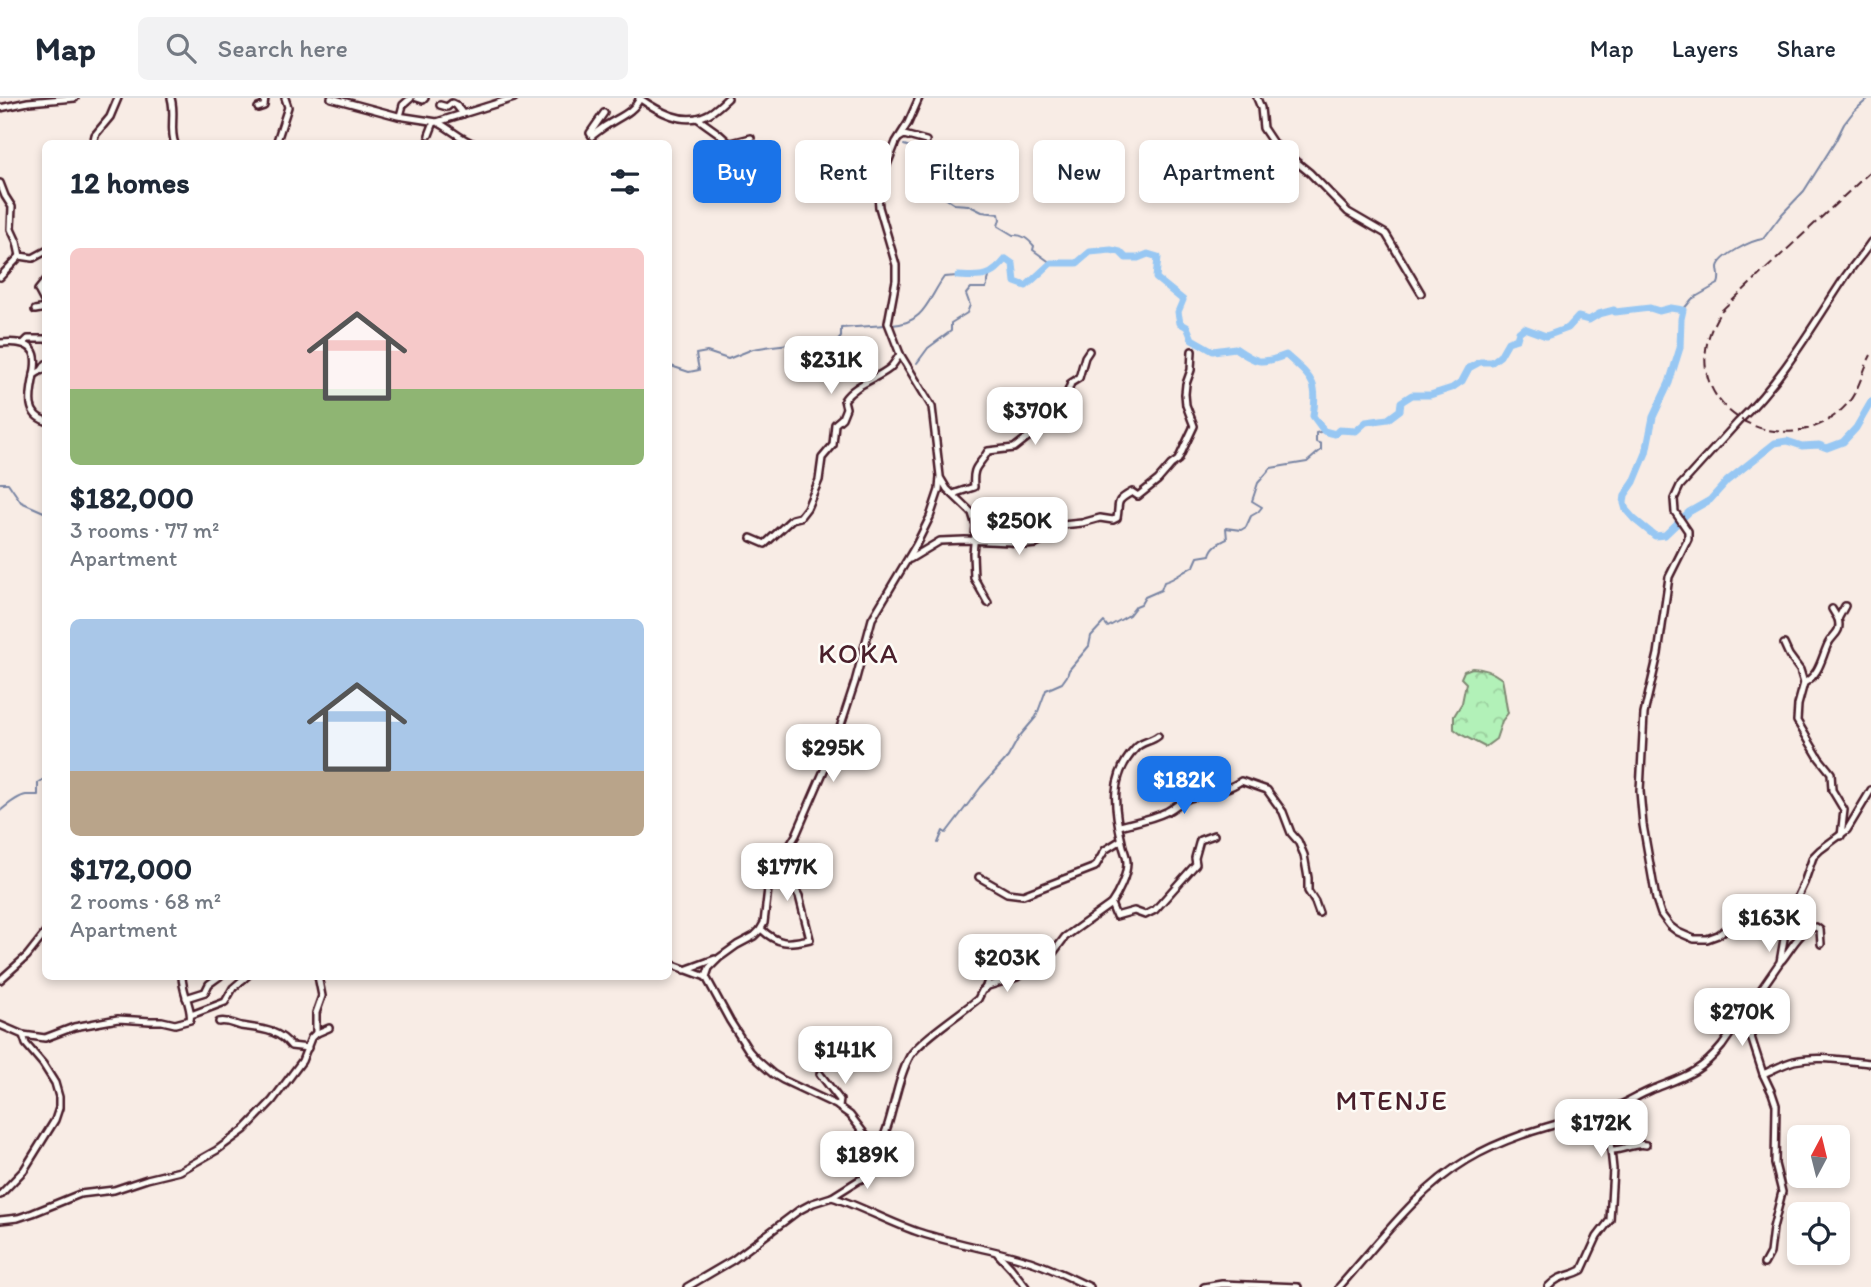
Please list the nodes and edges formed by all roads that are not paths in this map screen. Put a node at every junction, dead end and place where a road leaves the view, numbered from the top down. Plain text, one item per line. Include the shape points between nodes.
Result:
1 (1, 98) edge
2 (75, 98) edge
3 (118, 98) edge
4 (171, 98) edge
5 (265, 98) edge
6 (285, 98) edge
7 (331, 98) edge
8 (411, 98) edge
9 (417, 98) edge
10 (425, 98) edge
11 (514, 98) edge
12 (640, 98) edge
13 (728, 98) edge
14 (919, 98) edge
15 (1257, 98) edge
16 (35, 99) edge
17 (440, 105) dead end
18 (1, 108) edge
19 (258, 108) dead end
20 (604, 113) dead end
21 (463, 114) junction
22 (400, 116) junction
23 (697, 118) junction
24 (435, 122) junction
25 (429, 135) dead end
26 (751, 138) dead end
27 (94, 140) edge
28 (172, 140) edge
29 (277, 140) edge
30 (467, 140) edge
31 (922, 140) edge
32 (896, 142) junction
33 (0, 183) edge
34 (1871, 242) edge
35 (42, 253) edge
36 (20, 256) junction
37 (0, 277) edge
38 (1421, 293) dead end
39 (42, 308) edge
40 (35, 310) dead end
41 (42, 339) edge
42 (0, 343) edge
43 (24, 343) junction
44 (1089, 351) dead end
45 (1192, 352) dead end
46 (900, 354) junction
47 (42, 370) edge
48 (34, 375) junction
49 (42, 420) edge
50 (940, 476) junction
51 (953, 494) junction
52 (751, 538) dead end
53 (974, 540) junction
54 (907, 560) junction
55 (988, 603) dead end
56 (1845, 606) dead end
57 (1832, 609) dead end
58 (1838, 619) junction
59 (1784, 644) dead end
60 (1804, 683) junction
61 (1158, 736) dead end
62 (1871, 790) edge
63 (1119, 826) junction
64 (1214, 835) dead end
65 (1841, 836) junction
66 (1121, 840) junction
67 (780, 862) junction
68 (979, 877) dead end
69 (1111, 904) junction
70 (1318, 913) dead end
71 (1784, 926) junction
72 (761, 929) junction
73 (42, 937) edge
74 (1821, 944) dead end
75 (719, 958) junction
76 (1780, 962) junction
77 (672, 965) edge
78 (685, 970) junction
79 (1021, 974) junction
80 (706, 977) junction
81 (0, 980) edge
82 (182, 980) edge
83 (214, 980) edge
84 (242, 980) edge
85 (319, 980) edge
86 (985, 989) junction
87 (186, 998) junction
88 (191, 1015) junction
89 (1744, 1015) junction
90 (219, 1022) dead end
91 (0, 1025) edge
92 (328, 1028) dead end
93 (316, 1034) junction
94 (23, 1035) junction
95 (308, 1048) junction
96 (1871, 1063) edge
97 (820, 1074) dead end
98 (1763, 1074) junction
99 (839, 1107) junction
100 (1610, 1110) junction
101 (1646, 1145) dead end
102 (877, 1150) junction
103 (1611, 1150) junction
104 (0, 1195) edge
105 (832, 1197) junction
106 (0, 1220) edge
107 (995, 1252) junction
108 (1764, 1264) dead end
109 (687, 1287) edge
110 (1026, 1287) edge
111 (1090, 1287) edge
112 (1204, 1287) edge
113 (1298, 1287) edge
114 (1339, 1287) edge
115 (1548, 1287) edge

1 - 18 street
2 - 16 street
3 - 27 street
4 - 28 street
5 - 19 street via 264,106
6 - 29 street via 288,107
7 - 22 street
8 - 22 street
9 - 10 street
11 - 21 street
12 - 20 street via 636,106 592,136
12 - 23 street via 670,116
13 - 23 street
14 - 32 street
15 - 38 street via 1273,143 1348,212 1386,234
16 - 18 street
17 - 21 street via 456,104
21 - 24 street
22 - 24 street
23 - 26 street via 728,142
24 - 25 street
24 - 30 street
31 - 32 street via 904,135
32 - 46 street via 878,195 897,265 890,325
33 - 36 street via 12,207 11,229
34 - 71 street via 1778,377 1676,491 1673,504 1688,539 1669,578 1642,731 1640,791 1645,839 1664,919 1694,939 1718,935 1752,911
35 - 36 street via 33,258
36 - 37 street
39 - 40 street
41 - 43 street
42 - 43 street
43 - 48 street via 36,358
44 - 51 street via 1079,377 1051,419 1014,448 988,451 973,473 974,487
45 - 53 street via 1185,394 1194,426 1178,460 1138,496 1132,492 1118,502 1117,518 1062,525 1036,544
46 - 50 street via 932,407
46 - 52 street via 892,366 845,397 846,408 822,458 815,493 800,516 765,544
47 - 48 street
48 - 49 street via 32,412
50 - 51 street
50 - 54 street via 932,514
51 - 53 street via 972,513
53 - 54 street via 940,541
53 - 55 street via 974,578
54 - 67 street via 872,619 832,752
56 - 58 street
57 - 58 street
58 - 60 street via 1837,632 1818,671
59 - 60 street
60 - 65 street via 1797,721 1831,773 1832,790 1844,810
61 - 63 street via 1137,746 1119,774 1114,809
62 - 65 street
63 - 66 street
63 - 70 street via 1166,813 1186,799 1241,781 1262,787 1281,808 1301,848 1308,891
64 - 69 street via 1200,840 1196,864 1155,910 1146,915 1134,911 1116,916
65 - 71 street via 1813,857
66 - 68 street via 1105,850 1095,867 1023,895 1007,893
66 - 69 street via 1127,862
67 - 72 street via 769,880
67 - 72 street via 799,896 810,939 778,942
69 - 79 street via 1065,937 1050,957
71 - 76 street
72 - 75 street
73 - 81 street
74 - 76 street via 1819,930 1809,928
75 - 78 street
75 - 80 street
76 - 89 street
77 - 78 street
78 - 80 street
79 - 86 street
79 - 86 street via 1007,969 991,972
80 - 99 street via 757,1060 783,1080
82 - 87 street
83 - 87 street via 205,992
84 - 88 street via 225,1002
85 - 93 street via 322,996
86 - 102 street via 914,1050
87 - 88 street
88 - 94 street via 190,1020 175,1024 118,1018 46,1038
89 - 98 street
89 - 100 street via 1696,1072
90 - 95 street via 258,1027 291,1046
91 - 94 street
92 - 93 street
93 - 95 street
94 - 104 street via 55,1083 59,1108 23,1170
95 - 106 street via 272,1101 244,1130 184,1169 114,1190 80,1194 19,1218
96 - 98 street via 1811,1059
97 - 99 street via 840,1100
98 - 108 street via 1776,1101 1775,1164 1782,1192
99 - 102 street
100 - 103 street
100 - 114 street via 1527,1132 1459,1165 1415,1201
101 - 103 street
102 - 105 street via 875,1172
103 - 115 street via 1609,1223 1582,1270 1559,1277
105 - 107 street via 923,1234
105 - 109 street via 798,1210 740,1255
107 - 110 street
107 - 111 street via 1050,1268
112 - 113 street

